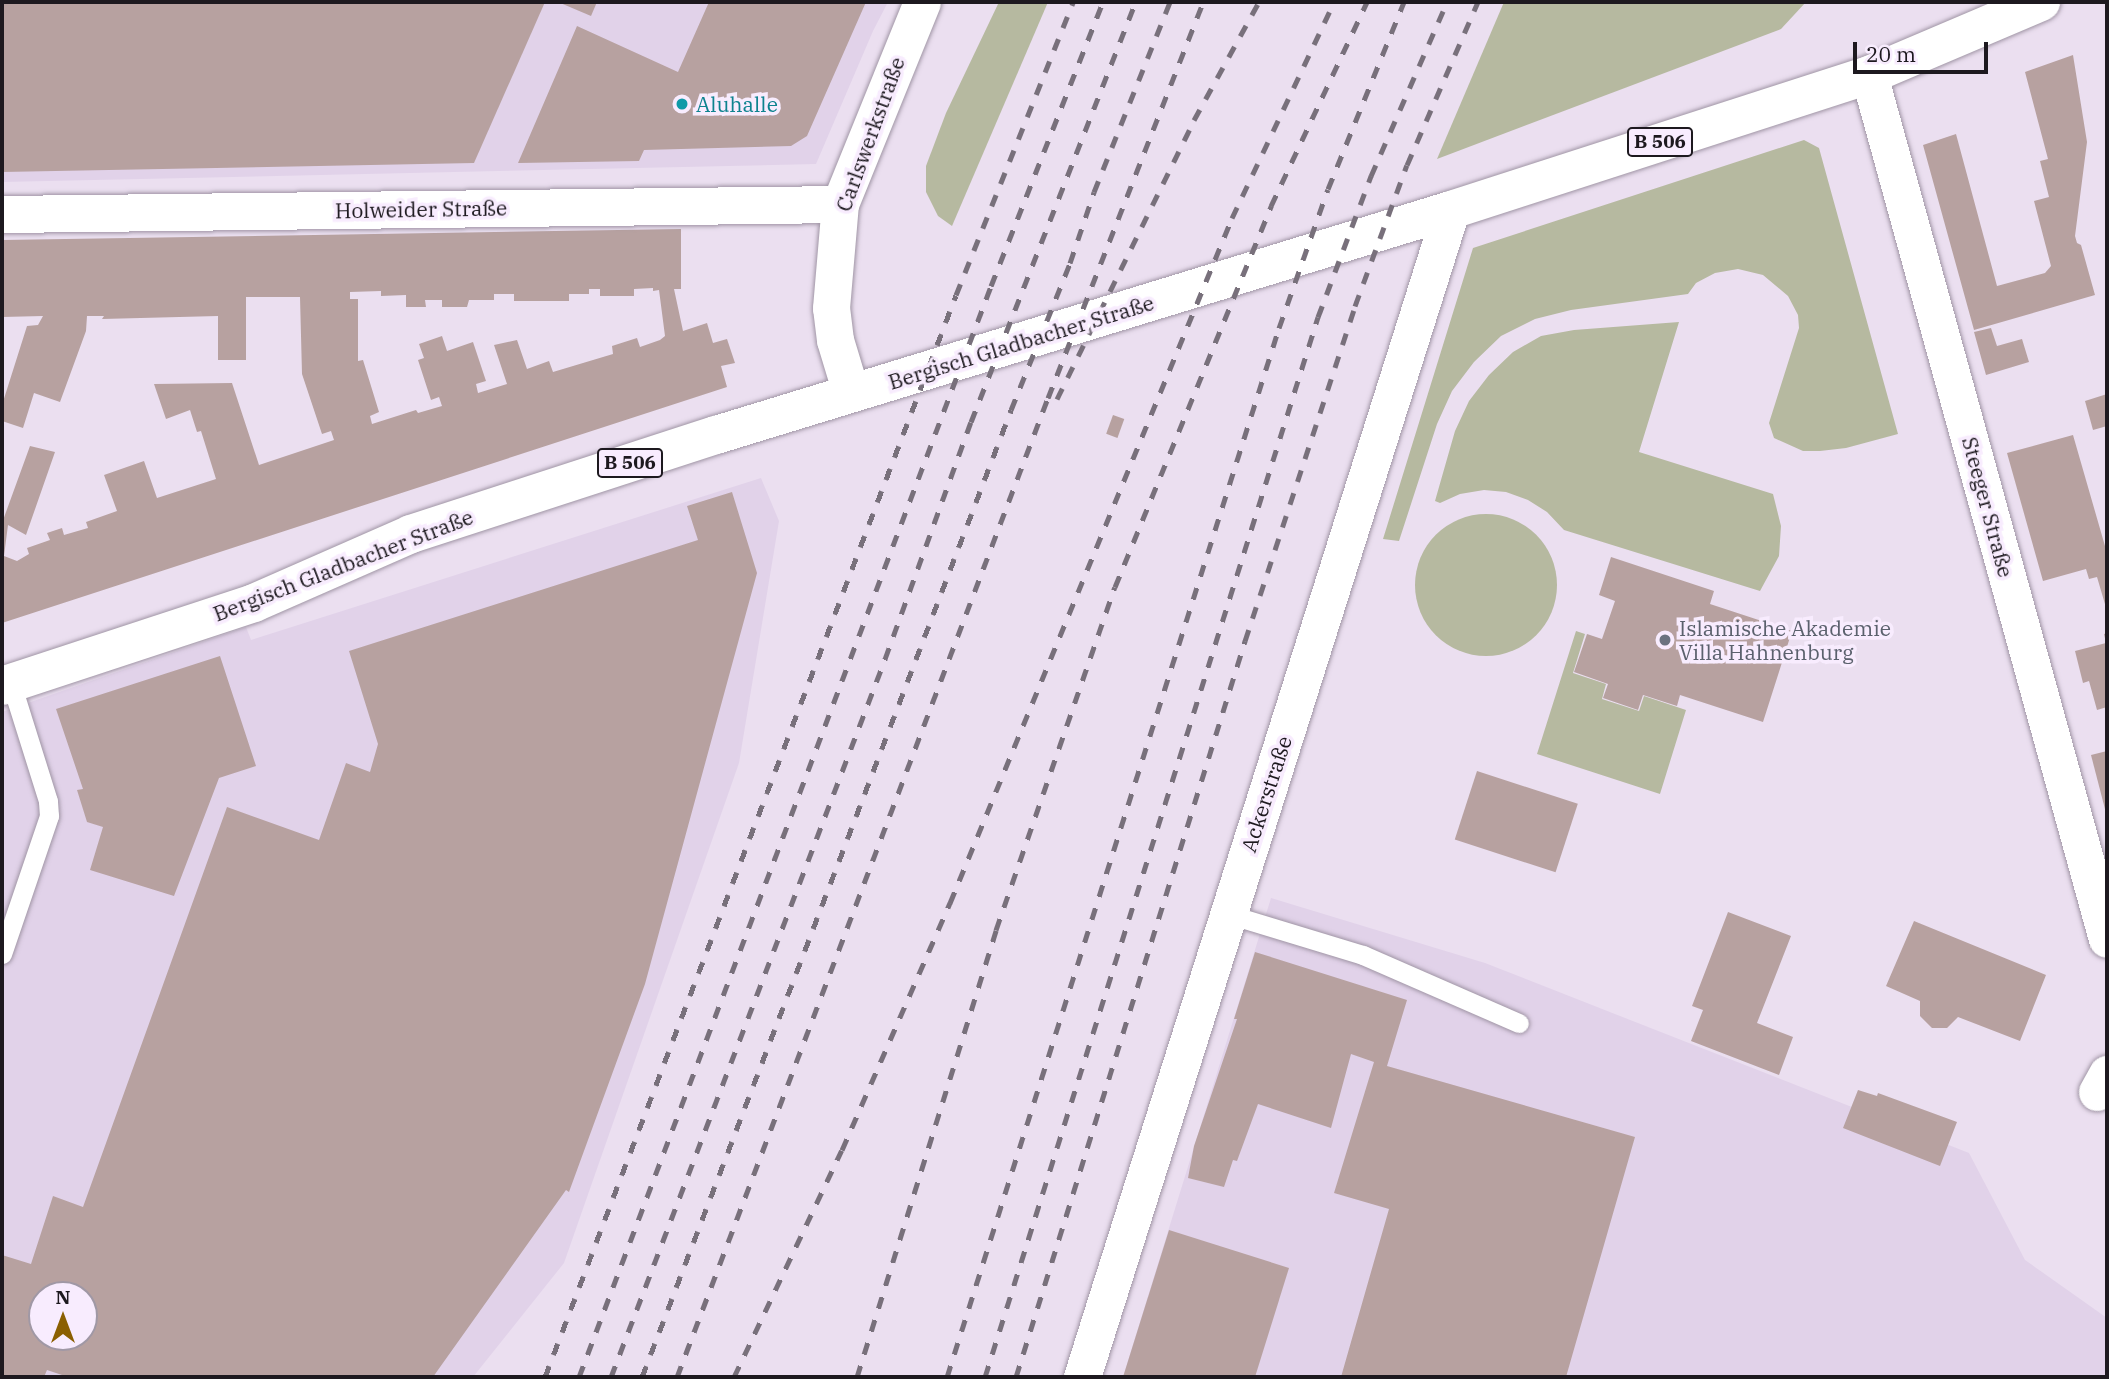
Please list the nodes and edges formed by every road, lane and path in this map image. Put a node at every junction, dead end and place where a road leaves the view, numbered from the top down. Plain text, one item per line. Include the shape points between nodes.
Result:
1 (922, 2) edge
2 (2041, 2) edge
3 (1869, 75) junction
4 (840, 204) junction
5 (1451, 210) junction
6 (2, 214) edge
7 (851, 393) junction
8 (6, 684) edge
9 (1228, 914) junction
10 (2107, 939) edge
11 (2, 954) edge
12 (1519, 1023) dead end
13 (1082, 1377) edge

1 - 4 street, Carlswerkstraße
2 - 3 main road, Bergisch Gladbacher Straße / B 506
3 - 5 main road, Bergisch Gladbacher Straße / B 506
3 - 10 street, Steeger Straße
4 - 6 street, Holweider Straße
4 - 7 street, Carlswerkstraße via 831,308
5 - 7 main road, Bergisch Gladbacher Straße / B 506
5 - 9 street, Ackerstraße
7 - 8 main road, Bergisch Gladbacher Straße / B 506 via 411,534 254,603
8 - 11 lane via 49,816
9 - 12 lane via 1363,955
9 - 13 street, Ackerstraße

